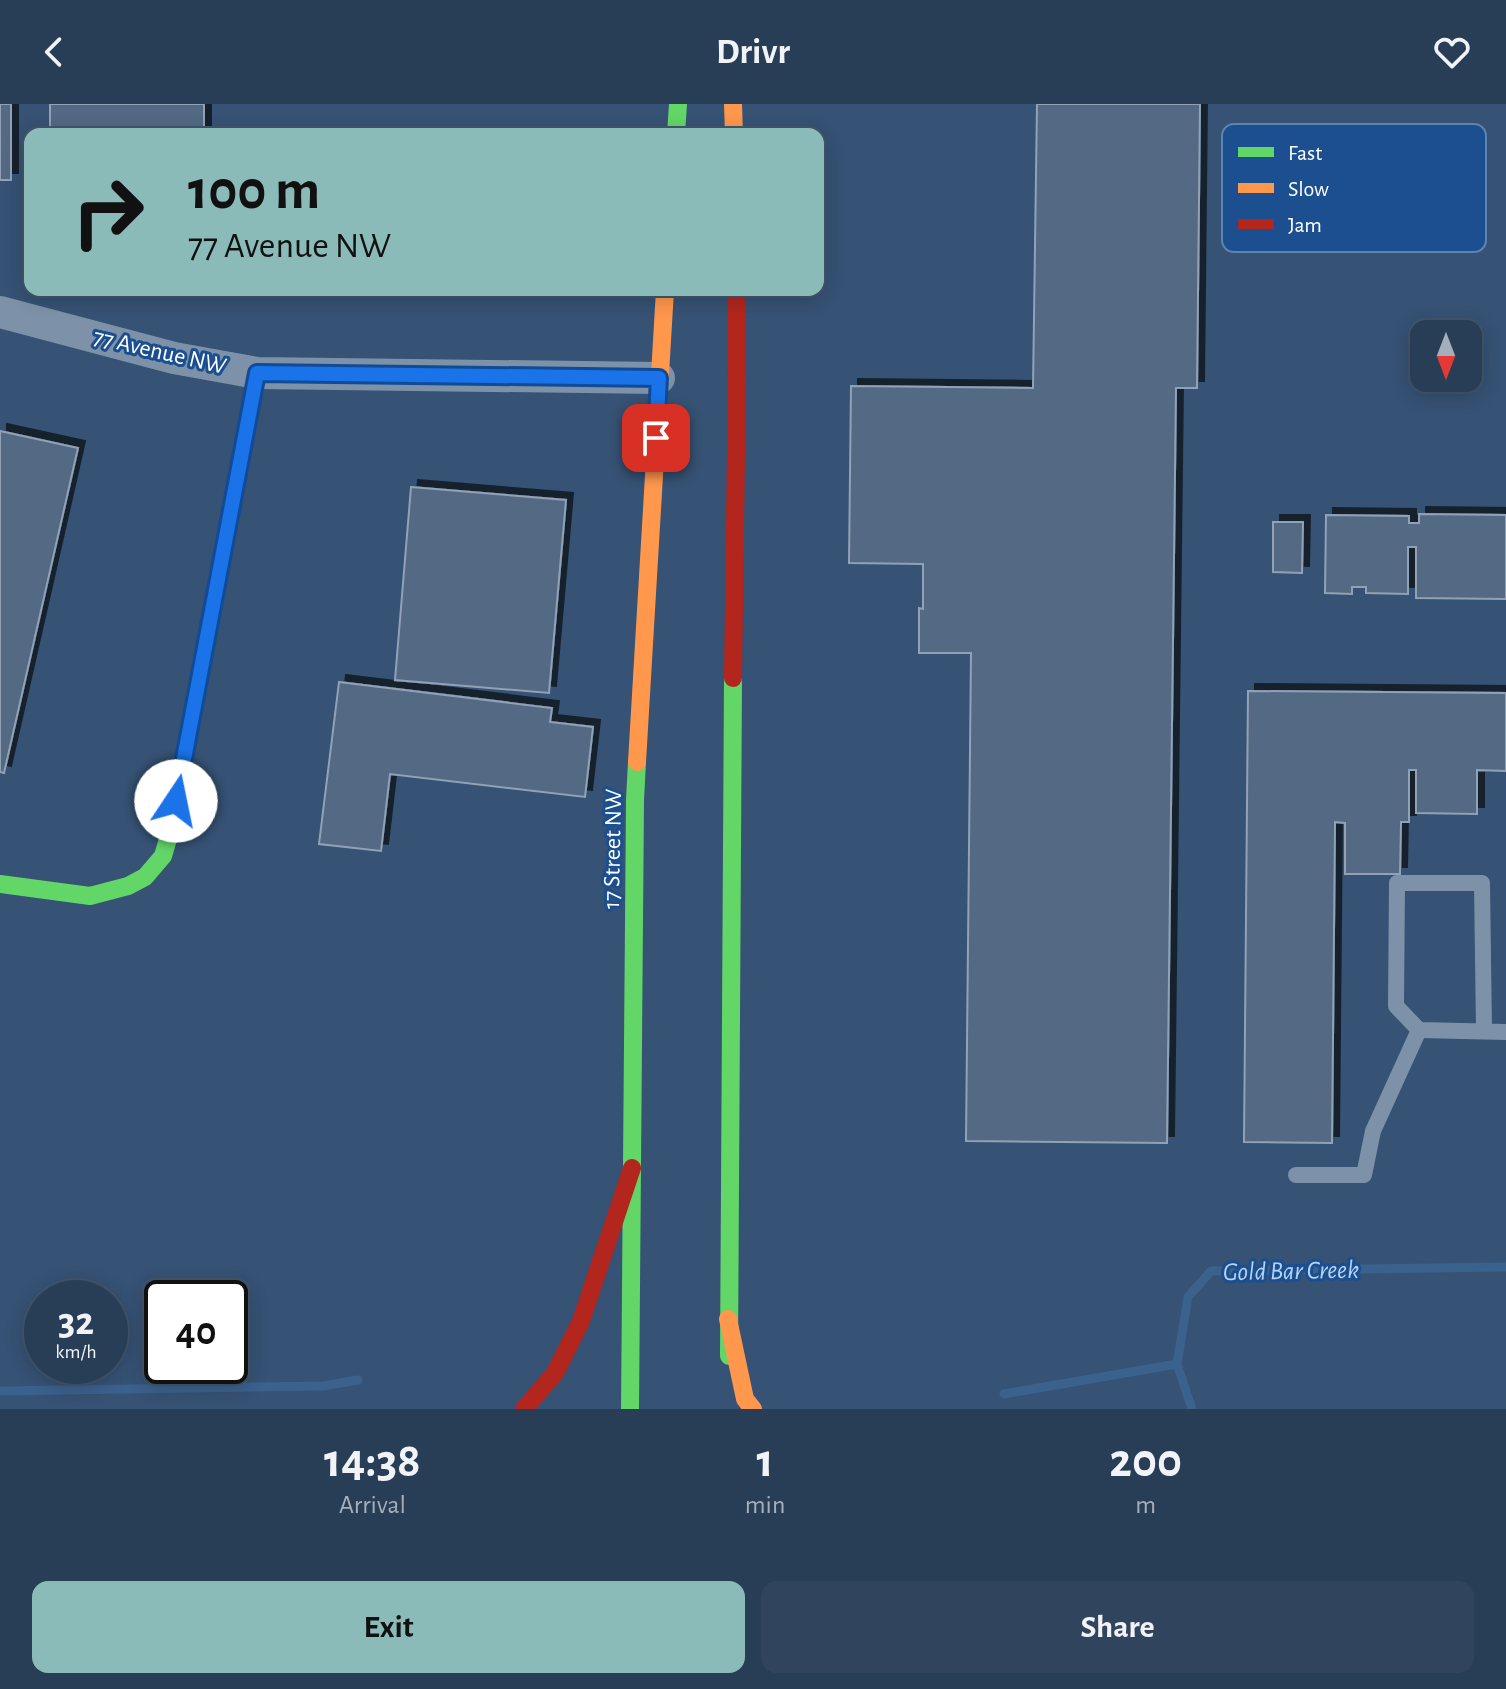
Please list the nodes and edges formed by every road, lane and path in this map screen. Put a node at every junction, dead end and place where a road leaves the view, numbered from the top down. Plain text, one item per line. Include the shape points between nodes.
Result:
1 (678, 104) edge
2 (733, 104) edge
3 (676, 128) edge
4 (734, 128) edge
5 (665, 296) edge
6 (736, 296) edge
7 (0, 312) edge
8 (257, 373) junction
9 (659, 378) junction
10 (0, 884) edge
11 (1419, 1030) junction
12 (1484, 1031) junction
13 (1506, 1032) edge
14 (632, 1168) junction
15 (1296, 1175) dead end
16 (728, 1319) junction
17 (524, 1409) edge
18 (630, 1409) edge
19 (729, 1409) edge
20 (753, 1409) edge

1 - 3 main road
2 - 4 main road
5 - 9 main road, 17 Street NW
6 - 16 main road
7 - 8 street, 77 Avenue NW via 174,358
8 - 9 street, 77 Avenue NW
8 - 10 main road via 163,856 145,877 90,896
9 - 14 main road, 17 Street NW via 635,800
11 - 12 lane
11 - 12 lane via 1396,1006 1397,883 1482,883
11 - 15 lane via 1373,1131 1364,1175
12 - 13 lane
14 - 17 main road via 581,1321 555,1373
14 - 18 main road, 17 Street NW
16 - 19 main road
16 - 20 main road via 745,1399

